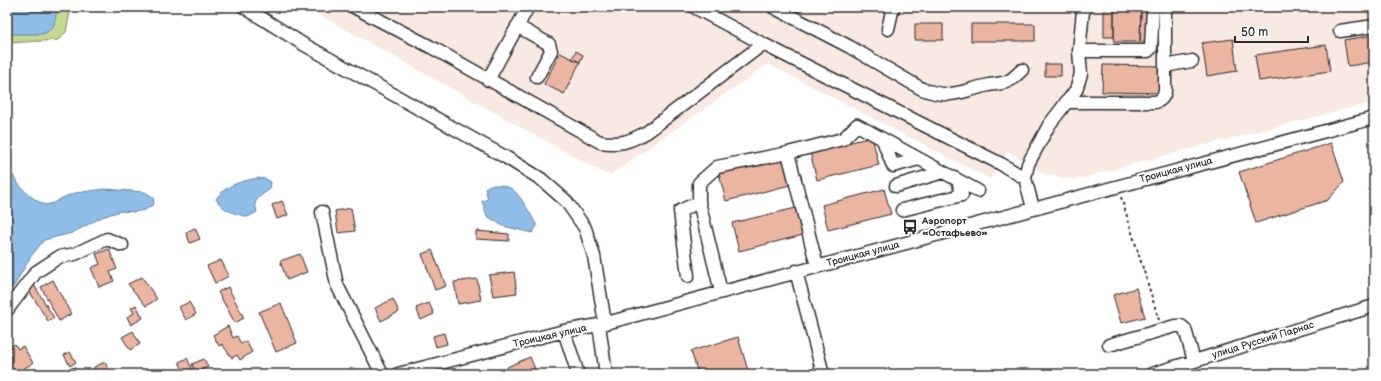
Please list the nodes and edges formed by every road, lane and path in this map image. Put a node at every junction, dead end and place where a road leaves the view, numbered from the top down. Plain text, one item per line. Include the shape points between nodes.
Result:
1 (244, 7) edge
2 (354, 7) edge
3 (528, 7) edge
4 (694, 7) edge
5 (773, 7) edge
6 (893, 7) edge
7 (1087, 7) edge
8 (1153, 7) edge
9 (1165, 7) edge
10 (518, 26) junction
11 (1374, 26) edge
12 (888, 29) dead end
13 (1340, 31) dead end
14 (763, 44) junction
15 (1079, 51) junction
16 (1192, 61) dead end
17 (1165, 66) junction
18 (1022, 70) dead end
19 (537, 77) dead end
20 (488, 80) junction
21 (1066, 102) junction
22 (1374, 118) edge
23 (883, 140) junction
24 (788, 153) junction
25 (919, 159) junction
26 (943, 172) junction
27 (1025, 178) junction
28 (958, 180) junction
29 (896, 186) dead end
30 (978, 191) dead end
31 (1121, 197) dead end
32 (700, 202) junction
33 (1033, 208) junction
34 (902, 210) dead end
35 (322, 212) dead end
36 (122, 245) dead end
37 (817, 266) junction
38 (796, 271) junction
39 (688, 276) dead end
40 (721, 292) junction
41 (1374, 306) edge
42 (7, 310) edge
43 (602, 324) junction
44 (1162, 330) junction
45 (564, 331) junction
46 (1109, 345) dead end
47 (1194, 361) junction
48 (382, 374) edge
49 (398, 374) edge
50 (578, 374) edge
51 (606, 374) edge
52 (823, 374) edge
53 (1152, 374) edge

1 - 43 street via 541,179 566,202 585,228 594,256
2 - 20 street
3 - 10 street
4 - 14 street
5 - 18 street via 850,46 933,93 958,94 1009,81
6 - 12 street
7 - 15 street via 1083,11
8 - 15 street via 1148,51
9 - 17 street
10 - 19 street via 551,47
10 - 20 street
11 - 13 street
14 - 20 street via 647,132 633,140 615,144 600,142
14 - 27 street
15 - 21 street via 1081,74 1076,90
16 - 17 street
17 - 21 street via 1165,91 1160,101
21 - 27 street via 1036,149 1028,164
22 - 33 street, Троицкая улица
23 - 24 street via 857,126 842,139
23 - 25 street
23 - 25 street via 893,166
24 - 32 street via 717,167 699,183
24 - 37 street
25 - 26 street
26 - 28 street
26 - 29 street
27 - 33 street
28 - 30 street
28 - 34 street via 962,195
31 - 44 path
32 - 39 street via 680,211
32 - 40 street
33 - 37 street, Троицкая улица
35 - 48 street via 337,285
36 - 42 street via 107,239 76,254 59,257 36,272
37 - 38 street, Троицкая улица
38 - 40 street, Троицкая улица
38 - 52 street
40 - 43 street, Троицкая улица
41 - 47 street, улица Русский Парнас
43 - 45 street, Троицкая улица
43 - 51 street
44 - 46 street
44 - 47 street via 1178,325 1183,327
45 - 49 street, Троицкая улица
45 - 50 street
47 - 53 street, улица Русский Парнас

